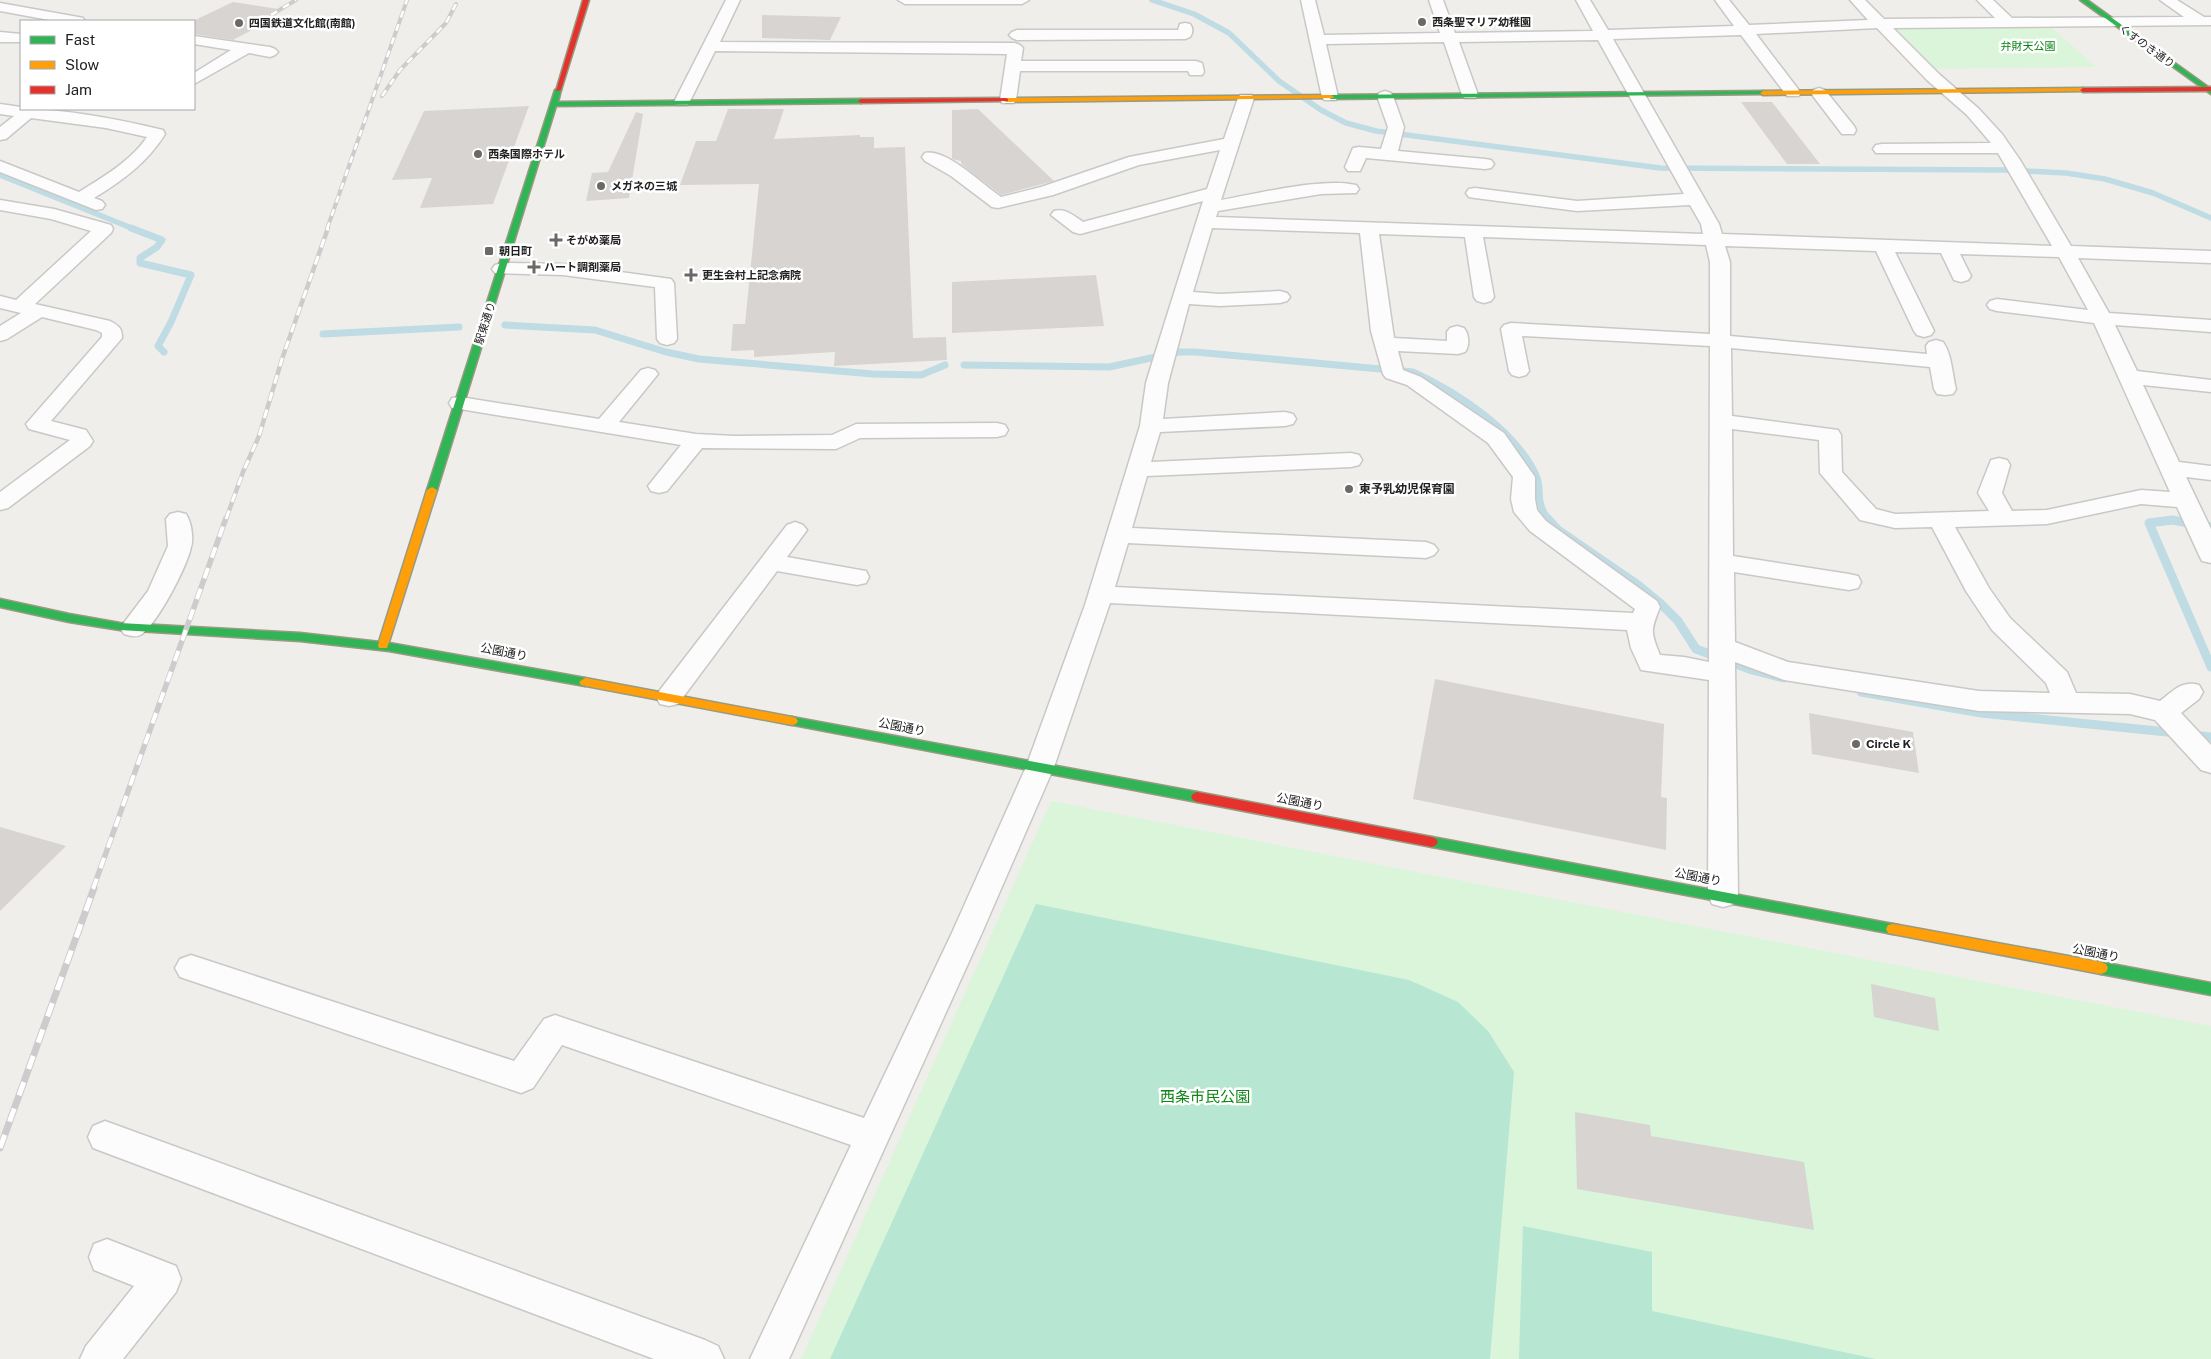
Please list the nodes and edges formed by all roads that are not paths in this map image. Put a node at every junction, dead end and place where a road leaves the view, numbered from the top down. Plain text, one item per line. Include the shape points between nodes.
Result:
1 (586, 0) edge
2 (733, 0) edge
3 (905, 0) edge
4 (1022, 0) edge
5 (1308, 0) edge
6 (1436, 0) edge
7 (1583, 0) edge
8 (1722, 0) edge
9 (1857, 0) edge
10 (1984, 0) edge
11 (2083, 0) edge
12 (2167, 0) edge
13 (0, 7) edge
14 (65, 20) edge
15 (2206, 21) edge
16 (2008, 22) junction
17 (2115, 22) junction
18 (1882, 24) junction
19 (1185, 27) dead end
20 (1743, 30) junction
21 (1603, 35) junction
22 (0, 37) edge
23 (20, 38) edge
24 (1449, 38) junction
25 (195, 40) edge
26 (1316, 40) junction
27 (1016, 42) junction
28 (710, 46) junction
29 (245, 49) junction
30 (270, 52) dead end
31 (1013, 66) junction
32 (1196, 72) dead end
33 (196, 76) edge
34 (2210, 90) edge
35 (1949, 92) junction
36 (1636, 94) junction
37 (1793, 94) junction
38 (1818, 94) junction
39 (1386, 96) junction
40 (1470, 96) junction
41 (1330, 97) junction
42 (1246, 98) junction
43 (1008, 100) junction
44 (682, 102) junction
45 (554, 104) junction
46 (0, 110) edge
47 (30, 110) edge
48 (1848, 130) dead end
49 (0, 135) edge
50 (1231, 143) junction
51 (2003, 148) junction
52 (1882, 149) dead end
53 (1388, 155) junction
54 (931, 156) dead end
55 (1485, 164) dead end
56 (0, 166) edge
57 (1354, 167) dead end
58 (1350, 189) dead end
59 (1475, 193) dead end
60 (1696, 199) junction
61 (89, 201) junction
62 (0, 205) edge
63 (1577, 206) junction
64 (1210, 207) junction
65 (1060, 215) dead end
66 (81, 220) junction
67 (1886, 225) dead end
68 (1369, 228) junction
69 (1473, 231) junction
70 (1587, 235) junction
71 (1715, 240) junction
72 (1889, 246) junction
73 (1948, 248) junction
74 (2066, 252) junction
75 (2211, 257) edge
76 (502, 269) junction
77 (1962, 276) dead end
78 (1181, 297) junction
79 (1280, 297) dead end
80 (1484, 297) dead end
81 (0, 302) edge
82 (1997, 305) dead end
83 (29, 309) junction
84 (2102, 318) junction
85 (2211, 326) edge
86 (1457, 332) dead end
87 (0, 336) edge
88 (667, 339) dead end
89 (1722, 341) junction
90 (1386, 344) junction
91 (1933, 346) junction
92 (1519, 371) dead end
93 (648, 374) dead end
94 (2130, 377) junction
95 (2211, 386) edge
96 (1945, 389) dead end
97 (460, 403) junction
98 (1285, 418) dead end
99 (1722, 421) junction
100 (604, 426) junction
101 (1151, 426) junction
102 (997, 430) dead end
103 (696, 441) junction
104 (1351, 460) dead end
105 (1999, 465) dead end
106 (2172, 468) junction
107 (1138, 470) junction
108 (2211, 473) edge
109 (659, 486) dead end
110 (0, 503) edge
111 (2005, 518) junction
112 (178, 519) dead end
113 (2199, 519) edge
114 (1940, 520) junction
115 (795, 530) dead end
116 (1119, 534) junction
117 (1426, 550) dead end
118 (2211, 555) edge
119 (771, 562) junction
120 (1722, 562) junction
121 (857, 577) dead end
122 (1849, 582) dead end
123 (1100, 594) junction
124 (2, 606) edge
125 (1640, 622) junction
126 (133, 628) junction
127 (383, 645) junction
128 (1722, 647) junction
129 (1723, 674) junction
130 (2190, 692) dead end
131 (669, 697) junction
132 (2066, 702) junction
133 (2164, 712) junction
134 (2211, 763) edge
135 (1040, 767) junction
136 (1723, 895) junction
137 (191, 968) dead end
138 (2211, 989) edge
139 (105, 1137) dead end
140 (873, 1137) junction
141 (107, 1257) dead end
142 (106, 1357) edge
143 (705, 1359) edge
144 (769, 1359) edge

1 - 45 street, 駅東通り
2 - 28 street
3 - 4 street
4 - 27 street
5 - 26 street
6 - 24 street
7 - 21 street
8 - 20 street
9 - 18 street
10 - 16 street
11 - 17 street, くすのき通り
12 - 15 street
13 - 14 street
15 - 17 street
16 - 17 street
16 - 18 street
17 - 34 street, くすのき通り
18 - 20 street
18 - 35 street
19 - 27 street via 1185,34
20 - 21 street
20 - 37 street
21 - 24 street
21 - 36 street
22 - 23 street
24 - 26 street
24 - 40 street
25 - 29 street
26 - 41 street
27 - 28 street
27 - 31 street
28 - 44 street
29 - 30 street
29 - 33 street
31 - 32 street via 1196,66
31 - 43 street
34 - 35 street
35 - 38 street
35 - 51 street via 1973,112
36 - 37 street
36 - 40 street
36 - 60 street
37 - 38 street
38 - 48 street
39 - 40 street
39 - 41 street
39 - 53 street via 1396,127
41 - 42 street
42 - 43 street
42 - 50 street
43 - 44 street
44 - 45 street
45 - 76 street, 駅東通り
46 - 47 street
47 - 49 street
47 - 61 street via 157,134 152,146
50 - 54 street via 1136,160 998,204
50 - 64 street
51 - 52 street
51 - 74 street
53 - 55 street
53 - 57 street via 1359,152
56 - 61 street
58 - 64 street via 1321,189
59 - 63 street
60 - 63 street
60 - 71 street
61 - 66 street
62 - 66 street
63 - 70 street
64 - 65 street via 1080,228
64 - 68 street
64 - 78 street
66 - 83 street via 104,229
67 - 72 street
68 - 69 street
68 - 90 street via 1381,331
69 - 70 street
69 - 80 street
70 - 71 street
71 - 72 street
71 - 89 street via 1720,262
72 - 73 street
72 - 91 street
73 - 74 street
73 - 77 street
74 - 75 street
74 - 84 street
76 - 88 street via 597,272 664,283
76 - 97 street, 駅東通り
78 - 79 street via 1220,300
78 - 101 street via 1157,383
81 - 83 street
82 - 84 street
83 - 87 street
83 - 110 street via 103,325 112,330 112,338 37,424 78,435 82,441
84 - 85 street
84 - 94 street
86 - 90 street via 1458,348
89 - 91 street
89 - 92 street via 1511,329
89 - 99 street
90 - 125 street via 1392,371 1414,381 1496,438 1524,477 1526,512 1538,526 1648,607
91 - 96 street
93 - 100 street
94 - 95 street
94 - 106 street
97 - 100 street
97 - 127 street, 駅東通り
98 - 101 street
99 - 114 street via 1830,435 1831,473 1868,515 1895,521
99 - 120 street
100 - 103 street
101 - 107 street
102 - 103 street via 856,431 836,442
103 - 109 street
104 - 107 street
105 - 111 street via 1990,493
106 - 108 street
106 - 113 street
107 - 116 street
111 - 113 street via 2047,517 2141,498
111 - 114 street
112 - 126 street via 180,546 159,594
113 - 118 street
114 - 132 street via 1978,591 2001,624 2058,679
115 - 119 street
116 - 117 street
116 - 123 street
119 - 121 street
119 - 131 street
120 - 122 street
120 - 128 street
123 - 125 street
123 - 135 street
124 - 126 street, 公園通り
125 - 129 street via 1639,632 1650,664 1684,666
126 - 127 street, 公園通り
127 - 131 street, 公園通り
128 - 129 street
128 - 132 street via 1784,671 1979,701
129 - 136 street
130 - 133 street
131 - 135 street, 公園通り
132 - 133 street via 2130,704
133 - 134 street
135 - 136 street, 公園通り
135 - 140 street
136 - 138 street, 公園通り
137 - 140 street via 521,1078 556,1029
139 - 143 street
140 - 144 street
141 - 142 street via 162,1279

